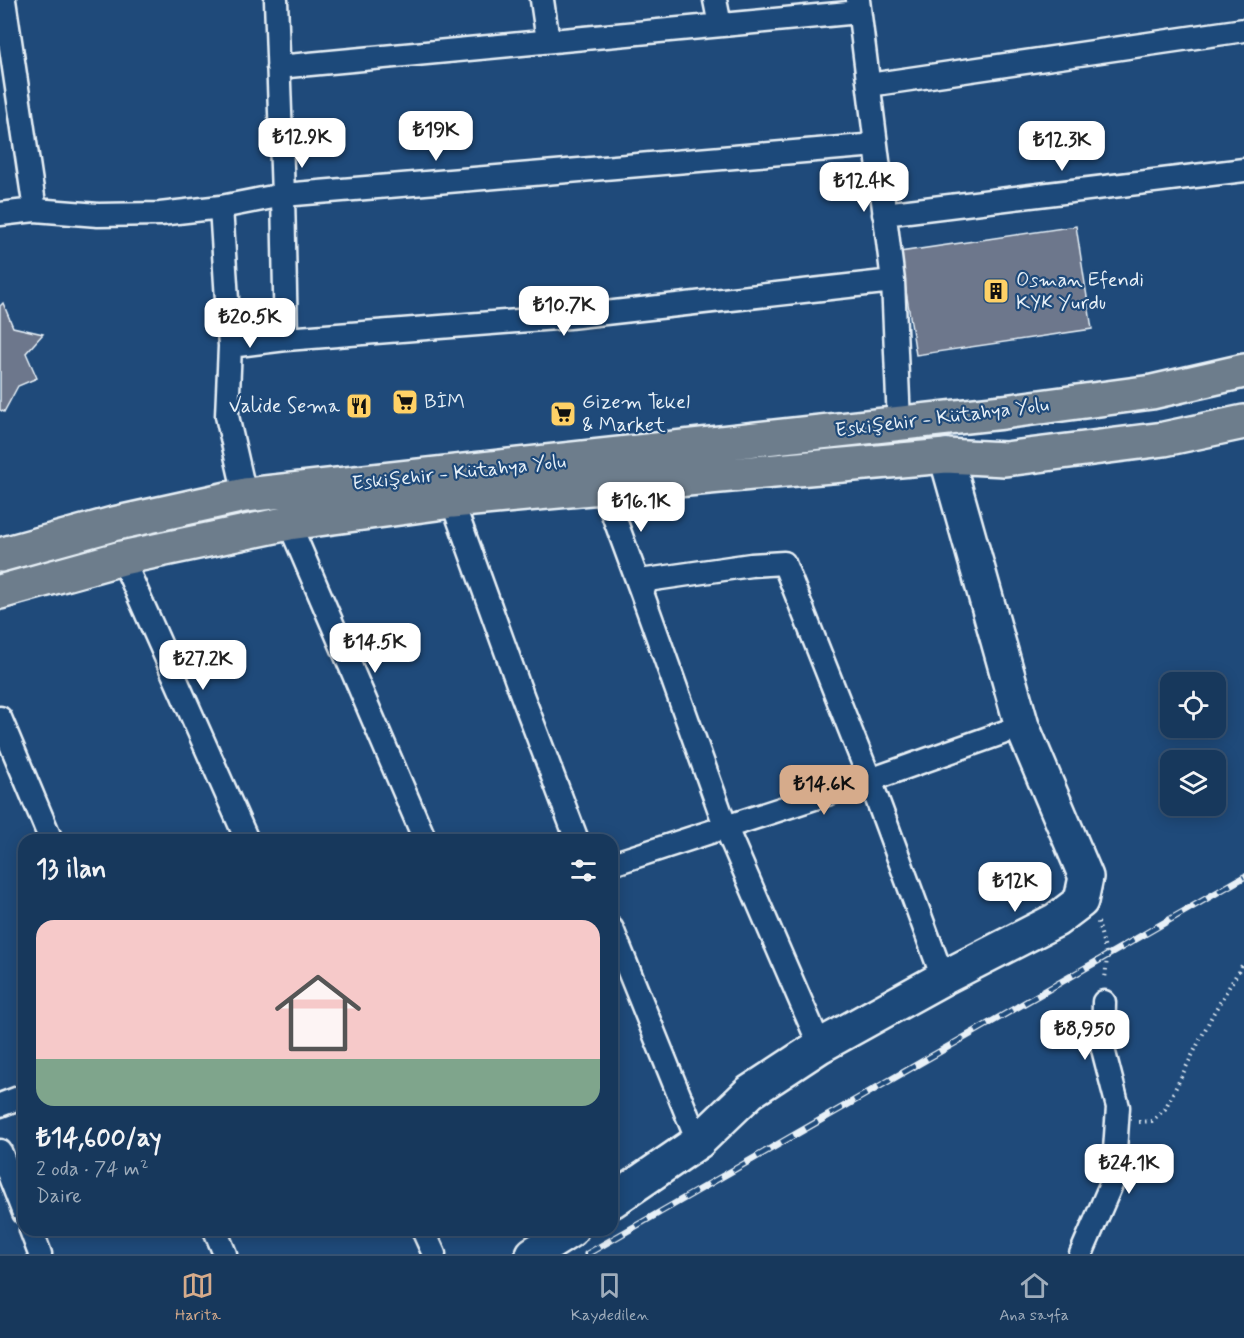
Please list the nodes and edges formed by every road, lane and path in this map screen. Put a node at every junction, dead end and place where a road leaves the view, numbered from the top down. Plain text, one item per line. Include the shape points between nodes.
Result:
1 (4, 0) edge
2 (276, 0) edge
3 (542, 0) edge
4 (715, 0) edge
5 (859, 6) edge
6 (720, 25) junction
7 (1244, 30) edge
8 (548, 41) junction
9 (278, 67) junction
10 (869, 85) junction
11 (876, 145) junction
12 (1244, 170) edge
13 (283, 195) junction
14 (221, 207) junction
15 (35, 210) junction
16 (0, 214) edge
17 (884, 214) junction
18 (893, 281) junction
19 (286, 339) junction
20 (230, 345) junction
21 (1244, 371) edge
22 (1244, 422) edge
23 (899, 423) junction
24 (946, 456) junction
25 (603, 487) junction
26 (245, 495) junction
27 (452, 501) junction
28 (289, 523) junction
29 (0, 555) edge
30 (122, 558) junction
31 (0, 592) edge
32 (642, 593) junction
33 (0, 718) edge
34 (1022, 726) junction
35 (870, 780) junction
36 (726, 828) junction
37 (48, 834) edge
38 (244, 834) edge
39 (422, 834) edge
40 (575, 834) edge
41 (618, 862) edge
42 (1086, 877) junction
43 (618, 943) edge
44 (1244, 962) edge
45 (943, 978) junction
46 (1104, 1002) joint
47 (820, 1046) junction
48 (18, 1098) edge
49 (0, 1105) edge
50 (1116, 1123) junction
51 (698, 1142) junction
52 (0, 1151) edge
53 (618, 1197) edge
54 (18, 1198) edge
55 (33, 1236) edge
56 (218, 1236) edge
57 (426, 1236) edge
58 (562, 1236) edge
59 (40, 1254) edge
60 (225, 1254) edge
61 (434, 1254) edge
62 (533, 1254) edge
63 (1081, 1254) edge

1 - 15 street
2 - 9 street
3 - 8 street
4 - 6 street
5 - 6 street
5 - 10 street
6 - 8 street
7 - 10 street
8 - 9 street
9 - 13 street
10 - 11 street
11 - 13 street
11 - 17 street
12 - 17 street
13 - 14 street
13 - 19 street
14 - 15 street via 160,214
14 - 20 street
15 - 16 street
17 - 18 street
18 - 19 street via 569,317
18 - 23 street
19 - 20 street
20 - 26 street via 227,416
21 - 23 highway, Eskişehir - Kütahya Yolu via 1152,392
22 - 24 highway, Eskişehir - Kütahya Yolu via 1164,439 1005,459
23 - 26 highway, Eskişehir - Kütahya Yolu
24 - 25 highway, Eskişehir - Kütahya Yolu
24 - 34 street
25 - 27 highway, Eskişehir - Kütahya Yolu
25 - 32 street
26 - 29 highway, Eskişehir - Kütahya Yolu via 113,524
27 - 28 highway, Eskişehir - Kütahya Yolu
27 - 40 street
28 - 30 highway, Eskişehir - Kütahya Yolu
28 - 39 street
30 - 31 highway, Eskişehir - Kütahya Yolu
30 - 38 street
32 - 35 street via 647,580 784,563
32 - 36 street
33 - 37 street
34 - 35 street
34 - 42 street
35 - 36 street
35 - 45 street
36 - 41 street
36 - 47 street
42 - 45 street via 1082,902 1056,920
42 - 46 path via 1107,957
43 - 51 street
44 - 50 path via 1165,1109 1152,1121
45 - 47 street
46 - 50 street via 1103,1049 1118,1107
47 - 51 street via 750,1092
48 - 49 street
50 - 63 street via 1113,1180
51 - 53 street
52 - 54 street
55 - 59 street
56 - 60 street
57 - 61 street
58 - 62 street

